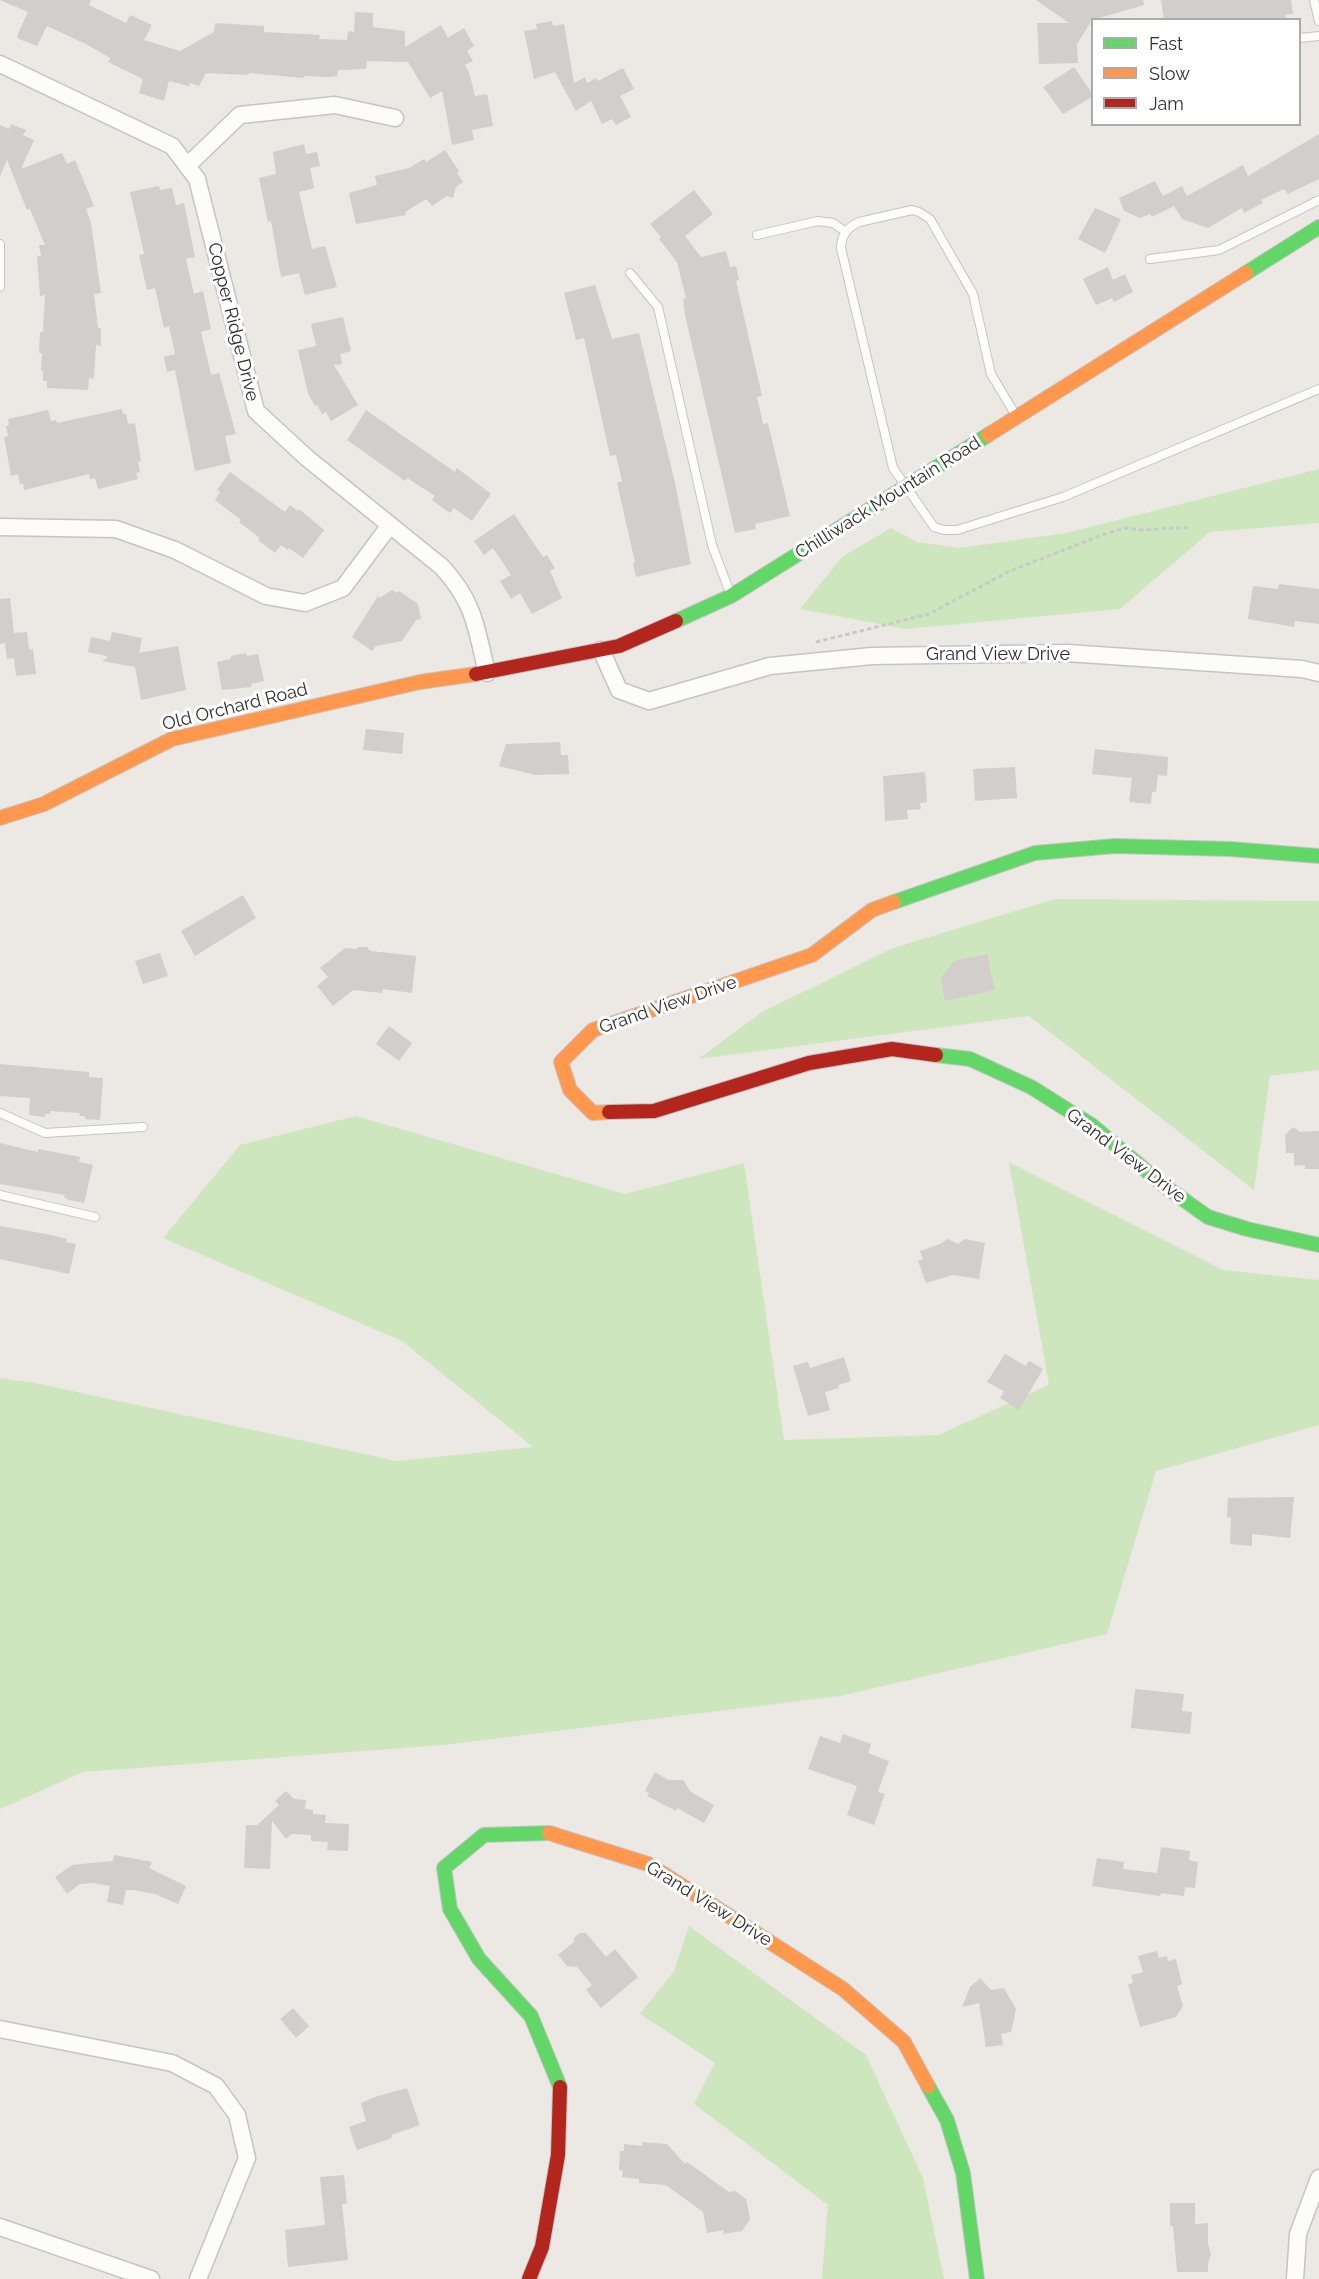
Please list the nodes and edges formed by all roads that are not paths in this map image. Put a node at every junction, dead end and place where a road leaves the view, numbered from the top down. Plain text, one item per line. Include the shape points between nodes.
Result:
1 (1314, 0) edge
2 (1319, 21) edge
3 (1319, 36) edge
4 (1301, 38) edge
5 (0, 64) edge
6 (395, 118) dead end
7 (187, 166) junction
8 (1319, 200) edge
9 (1319, 227) edge
10 (846, 232) junction
11 (757, 235) dead end
12 (0, 244) edge
13 (1150, 259) dead end
14 (630, 273) dead end
15 (0, 287) edge
16 (1319, 389) edge
17 (1016, 417) junction
18 (905, 487) junction
19 (390, 525) junction
20 (0, 528) edge
21 (731, 596) junction
22 (601, 650) junction
23 (487, 673) junction
24 (1319, 674) edge
25 (420, 682) joint
26 (0, 818) edge
27 (1319, 856) edge
28 (0, 1113) edge
29 (143, 1127) dead end
30 (0, 1195) edge
31 (94, 1217) dead end
32 (1319, 1245) edge
33 (0, 2029) edge
34 (1319, 2178) edge
35 (0, 2227) edge
36 (151, 2279) edge
37 (198, 2279) edge
38 (529, 2279) edge
39 (977, 2279) edge
40 (1295, 2279) edge

1 - 2 lane
3 - 4 lane
5 - 7 street, Copper Ridge Drive via 172,146
6 - 7 street via 335,105 240,115
7 - 19 street, Copper Ridge Drive via 197,179 256,411
8 - 13 lane via 1219,250
9 - 17 street, Chilliwack Mountain Road
10 - 11 lane via 833,223 818,221
10 - 17 lane via 860,222 912,210 930,219 974,294 991,374
10 - 18 lane via 841,248 893,468
12 - 15 lane
14 - 21 lane via 658,307 712,545
16 - 18 lane via 1062,497 957,530 934,527
17 - 18 street, Chilliwack Mountain Road
18 - 21 street, Chilliwack Mountain Road
19 - 20 street via 343,588 305,603 266,596 175,550 116,529
19 - 23 street, Copper Ridge Drive via 458,584 472,610
21 - 22 street, Chilliwack Mountain Road via 619,646
22 - 23 street, Chilliwack Mountain Road
22 - 24 street, Grand View Drive via 619,690 649,701 770,666 872,656 1067,654 1302,669
23 - 25 street, Chilliwack Mountain Road
25 - 26 street, Old Orchard Road via 172,739 44,804
27 - 32 street, Grand View Drive via 1115,846 1035,853 872,910 812,955 593,1030 561,1062 570,1090 593,1113 654,1111 809,1063 892,1049 970,1059 1031,1087 1093,1126 1208,1217
28 - 29 lane via 45,1133
30 - 31 lane
33 - 37 street via 172,2063 216,2086 237,2115 247,2158
34 - 40 street via 1298,2234
35 - 36 street
38 - 39 street, Grand View Drive via 542,2247 558,2155 561,2090 531,2016 479,1959 450,1909 444,1868 484,1835 554,1833 648,1864 843,1989 904,2042 947,2120 963,2173

